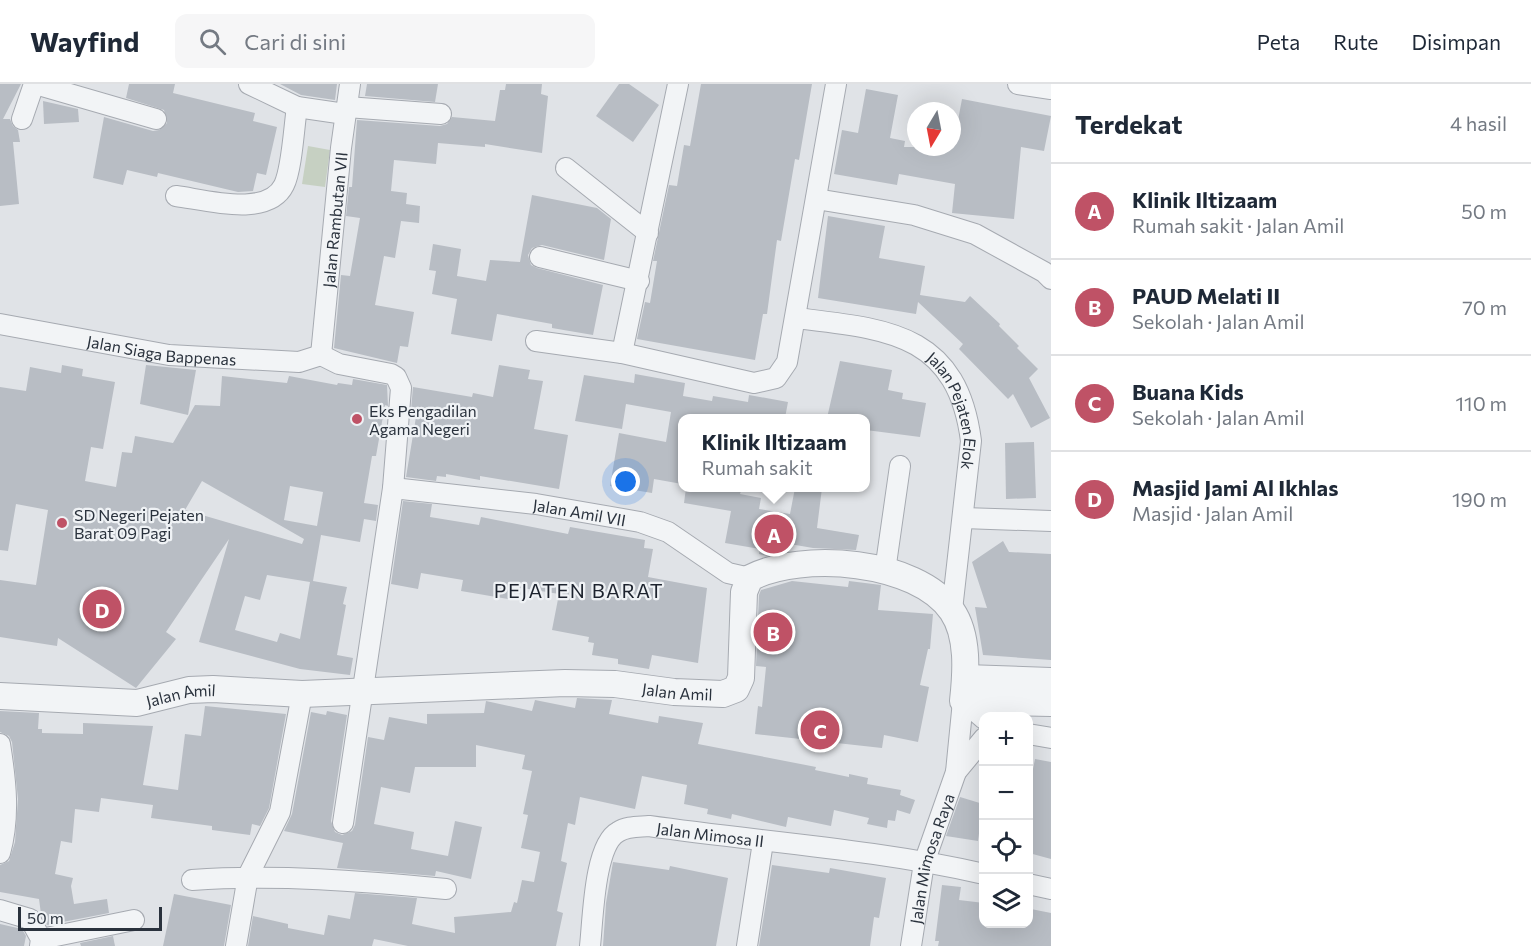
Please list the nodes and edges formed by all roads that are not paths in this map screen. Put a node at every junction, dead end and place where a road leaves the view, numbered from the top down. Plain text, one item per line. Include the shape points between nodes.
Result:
1 (35, 84) edge
2 (249, 84) edge
3 (350, 84) edge
4 (678, 84) edge
5 (836, 84) edge
6 (1018, 84) edge
7 (1051, 89) edge
8 (297, 107) junction
9 (346, 111) junction
10 (441, 114) dead end
11 (156, 118) dead end
12 (22, 119) dead end
13 (566, 168) dead end
14 (176, 196) dead end
15 (816, 199) junction
16 (648, 233) junction
17 (540, 257) dead end
18 (1051, 279) edge
19 (639, 281) junction
20 (796, 318) junction
21 (0, 324) edge
22 (536, 341) dead end
23 (622, 353) junction
24 (321, 355) junction
25 (900, 466) dead end
26 (393, 488) junction
27 (963, 518) junction
28 (1051, 521) edge
29 (885, 571) junction
30 (750, 578) junction
31 (952, 610) junction
32 (1051, 681) edge
33 (964, 690) junction
34 (361, 691) junction
35 (302, 694) junction
36 (0, 696) edge
37 (1051, 703) edge
38 (991, 704) edge
39 (1033, 735) edge
40 (1051, 738) edge
41 (0, 744) edge
42 (979, 744) edge
43 (956, 772) junction
44 (342, 823) dead end
45 (763, 842) junction
46 (0, 854) edge
47 (924, 863) junction
48 (979, 873) edge
49 (248, 876) junction
50 (192, 880) dead end
51 (1033, 885) edge
52 (446, 889) dead end
53 (1051, 890) edge
54 (0, 910) edge
55 (134, 920) dead end
56 (41, 943) edge
57 (236, 946) edge
58 (590, 946) edge
59 (747, 946) edge
60 (911, 946) edge

1 - 11 street
1 - 12 street
2 - 8 street
3 - 9 street, Jalan Rambutan VII
4 - 16 street
5 - 15 street
6 - 7 street
8 - 9 street
8 - 14 street via 285,184 270,201 241,204
9 - 10 street
9 - 24 street, Jalan Rambutan VII
13 - 16 street
15 - 18 street via 914,214 975,234
15 - 20 street
16 - 19 street
17 - 19 street
19 - 23 street
20 - 23 street via 787,363 767,381 754,383
20 - 27 street, Jalan Pejaten Elok via 876,328 909,340 939,365 953,383 968,419 971,441
21 - 24 street, Jalan Siaga Bappenas via 169,355 299,363
22 - 23 street
24 - 26 street via 329,361 391,374 399,381
25 - 29 street
26 - 30 street, Jalan Amil VII via 536,504 640,522 668,532 728,573
26 - 34 street
27 - 28 street
27 - 31 street, Jalan Pejaten Elok
29 - 30 street via 856,564 826,565 772,570
29 - 31 street via 931,590
30 - 34 street, Jalan Amil via 744,592 741,678 730,692 674,692 615,684 565,683
31 - 33 street via 962,631
32 - 38 street
33 - 38 street
33 - 43 street, Jalan Mimosa Raya
34 - 35 street, Jalan Amil
34 - 44 street
35 - 36 street, Jalan Amil via 189,690 137,703
35 - 49 street via 280,812
37 - 38 street
39 - 40 street
41 - 46 street via 7,824
42 - 43 street, Jalan Mimosa Raya
43 - 47 street, Jalan Mimosa Raya
45 - 47 street, Jalan Mimosa II via 897,856
45 - 58 street, Jalan Mimosa II via 649,826 618,831 610,838 601,859
45 - 59 street
47 - 48 street, Jalan Mimosa II
47 - 60 street, Jalan Mimosa Raya
49 - 50 street
49 - 52 street
49 - 57 street
51 - 53 street
54 - 56 street via 30,919
55 - 56 street

